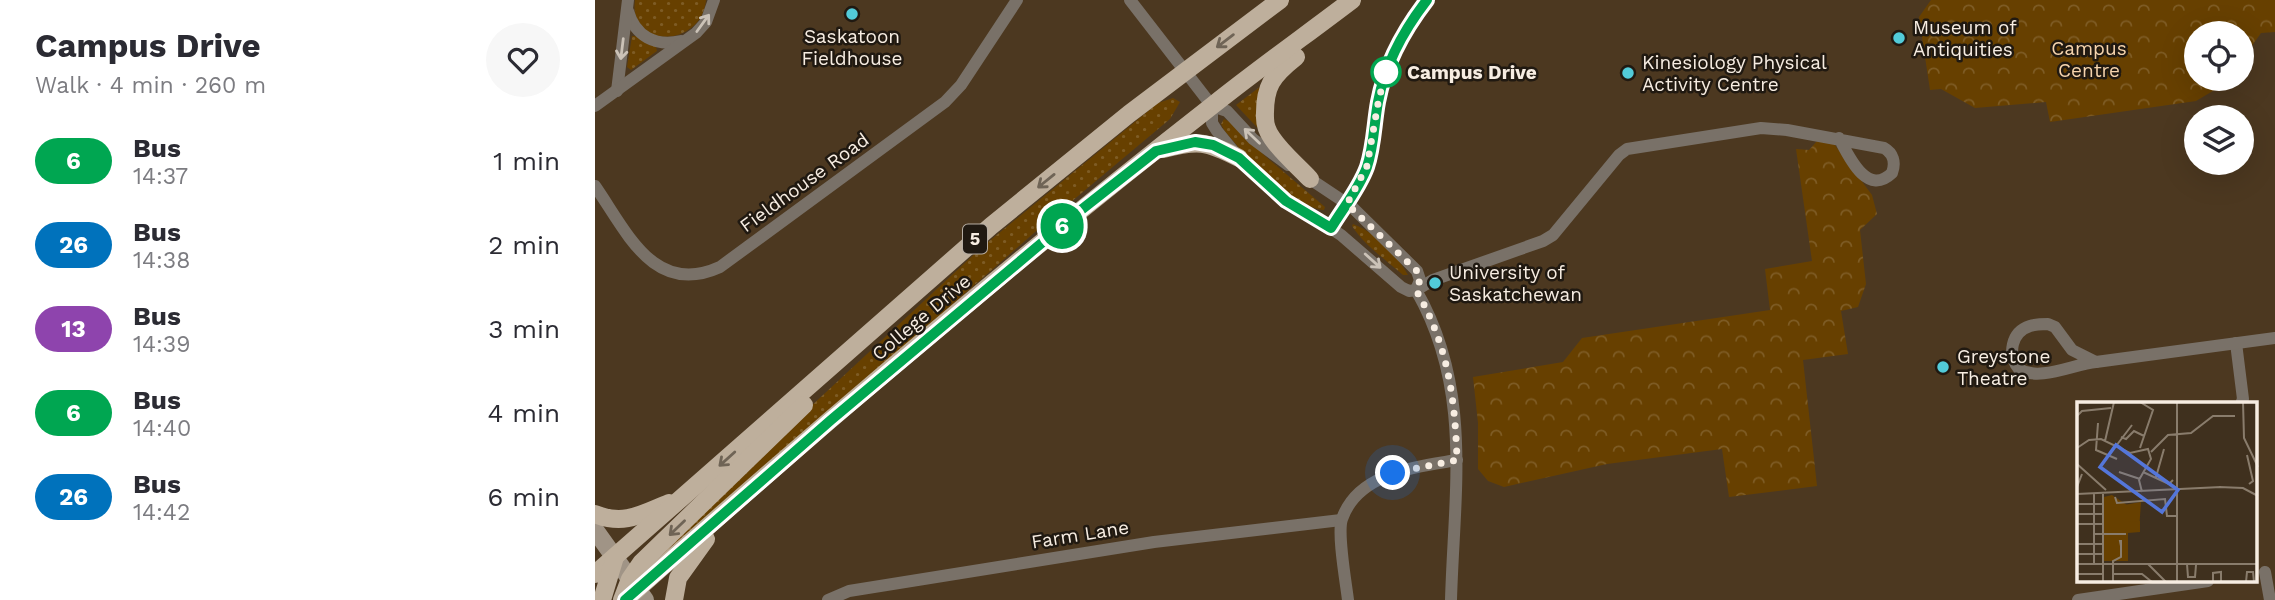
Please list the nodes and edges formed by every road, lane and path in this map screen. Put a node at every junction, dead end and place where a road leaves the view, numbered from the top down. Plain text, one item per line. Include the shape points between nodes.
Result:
1 (714, 0) edge
2 (1017, 0) edge
3 (1130, 0) edge
4 (1280, 0) edge
5 (1427, 0) edge
6 (628, 3) edge
7 (1348, 3) edge
8 (684, 41) junction
9 (1185, 71) junction
10 (617, 91) junction
11 (595, 106) edge
12 (1212, 106) junction
13 (1839, 138) junction
14 (1156, 151) junction
15 (1239, 158) junction
16 (1310, 179) junction
17 (595, 186) edge
18 (1347, 204) junction
19 (991, 226) junction
20 (1331, 228) junction
21 (1416, 290) junction
22 (2275, 338) edge
23 (2236, 343) junction
24 (2066, 345) junction
25 (2096, 362) junction
26 (2061, 369) junction
27 (2242, 402) edge
28 (1457, 460) junction
29 (685, 496) junction
30 (595, 514) edge
31 (722, 516) junction
32 (1341, 520) junction
33 (595, 530) edge
34 (615, 557) junction
35 (2265, 572) edge
36 (2201, 582) edge
37 (616, 588) edge
38 (674, 600) edge
39 (828, 600) edge
40 (1348, 600) edge
41 (1451, 600) edge
42 (2078, 600) edge
43 (2270, 600) edge

8 -> 1 street via 706,22
2 - 17 street, Fieldhouse Road via 945,102 709,272 676,274 649,260
3 - 9 street
4 -> 9 main road, College Drive / 5
5 - 18 street via 1390,62 1367,166
6 - 8 street via 632,22 643,36 661,43
6 -> 10 street
7 - 12 main road, College Drive / 5
7 - 16 main road via 1317,41 1279,70 1266,92 1268,132
8 - 10 street
9 - 12 street
9 -> 19 main road, College Drive / 5
10 - 11 street
12 - 14 main road, College Drive / 5
12 - 15 street via 1212,123
16 -> 12 street via 1253,139 1227,111
13 - 13 street via 1855,165 1872,180 1885,179 1893,169 1891,155 1884,148
13 - 21 street via 1761,128 1627,149 1553,235 1433,279
14 - 15 main road via 1195,142
14 - 31 main road, College Drive / 5
15 - 20 street via 1286,201
16 - 18 street
18 - 20 street
18 - 21 street via 1417,271
19 -> 29 main road, College Drive / 5
19 -> 37 main road via 966,256
20 -> 21 street via 1401,288
21 - 28 street via 1451,381
22 - 23 street
23 - 25 street
23 - 27 street
24 - 25 street
24 - 26 street
24 - 26 street via 2048,324 2027,326 2011,348 2023,372
25 - 26 street
28 - 32 street via 1393,473 1358,495
28 - 41 street
29 - 30 main road via 633,518 615,520
29 - 34 main road, College Drive / 5
31 - 37 main road, College Drive / 5
31 - 38 main road via 683,571
32 - 39 street, Farm Lane via 1140,544 849,591
32 - 40 street
33 - 34 main road
34 - 37 main road
34 - 37 main road, College Drive / 5
35 - 43 street
36 - 42 street

